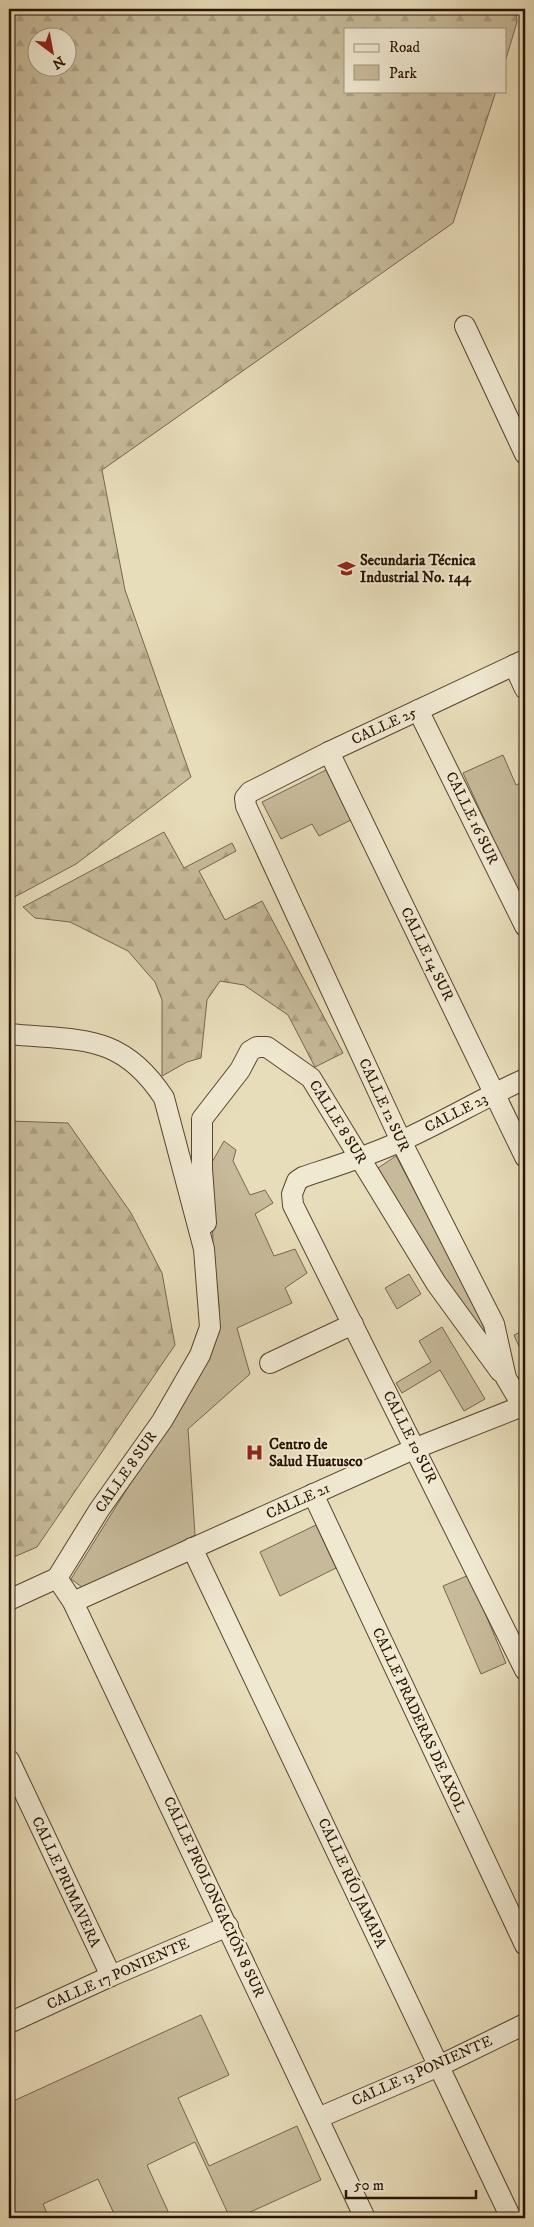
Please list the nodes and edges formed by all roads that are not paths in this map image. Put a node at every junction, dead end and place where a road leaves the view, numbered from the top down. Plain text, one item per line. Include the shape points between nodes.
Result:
1 (466, 326) dead end
2 (525, 454) edge
3 (519, 663) edge
4 (525, 690) edge
5 (418, 710) junction
6 (329, 752) junction
7 (245, 798) joint
8 (525, 926) edge
9 (9, 1034) edge
10 (525, 1079) edge
11 (494, 1093) junction
12 (401, 1142) junction
13 (525, 1157) edge
14 (361, 1158) junction
15 (293, 1204) joint
16 (204, 1249) junction
17 (354, 1324) junction
18 (270, 1363) dead end
19 (506, 1378) junction
20 (524, 1407) edge
21 (416, 1448) junction
22 (313, 1494) junction
23 (192, 1548) junction
24 (57, 1578) junction
25 (9, 1600) edge
26 (73, 1602) junction
27 (524, 1664) edge
28 (9, 1760) edge
29 (228, 1926) junction
30 (525, 1945) edge
31 (111, 1976) junction
32 (9, 2023) edge
33 (525, 2024) edge
34 (439, 2066) junction
35 (318, 2118) junction
36 (365, 2218) edge
37 (511, 2218) edge

1 - 2 street
3 - 4 street
3 - 5 street, CALLE 25
5 - 6 street, CALLE 25
5 - 8 street, CALLE 16 SUR
6 - 7 street, CALLE 25 via 250,792
6 - 11 street, CALLE 14 SUR
7 - 12 street, CALLE 12 SUR
9 - 16 street, CALLE 8 SUR via 94,1042 131,1059 154,1083 164,1098
10 - 11 street, CALLE 23
11 - 12 street, CALLE 23
11 - 13 street, CALLE 14 SUR
12 - 14 street, CALLE 23
12 - 19 street, CALLE 12 SUR via 494,1324
14 - 15 street, CALLE 23 via 297,1181 292,1194
14 - 16 street, CALLE 8 SUR via 311,1078 267,1047 257,1047 250,1052 202,1119 207,1235
14 - 19 street, CALLE 8 SUR via 436,1283
15 - 17 street, CALLE 10 SUR
16 - 24 street, CALLE 8 SUR via 210,1327 200,1355 162,1421 99,1510
17 - 18 street
17 - 21 street, CALLE 10 SUR
19 - 20 street, CALLE 12 SUR
20 - 21 street, CALLE 21
21 - 22 street, CALLE 21
21 - 27 street, CALLE 10 SUR
22 - 23 street, CALLE 21
22 - 30 street, CALLE PRADERAS DE AXOL
23 - 26 street, CALLE 21
23 - 34 street, CALLE RÍO JAMAPA
24 - 25 street
24 - 26 street, CALLE PROLONGACIÓN 8 SUR
26 - 29 street, CALLE PROLONGACIÓN 8 SUR
28 - 31 street, CALLE PRIMAVERA
29 - 31 street, CALLE 17 PONIENTE
29 - 35 street, CALLE PROLONGACIÓN 8 SUR
31 - 32 street, CALLE 17 PONIENTE
33 - 34 street, CALLE 13 PONIENTE
34 - 35 street, CALLE 13 PONIENTE
34 - 37 street, CALLE RÍO JAMAPA
35 - 36 street, CALLE PROLONGACIÓN 8 SUR

